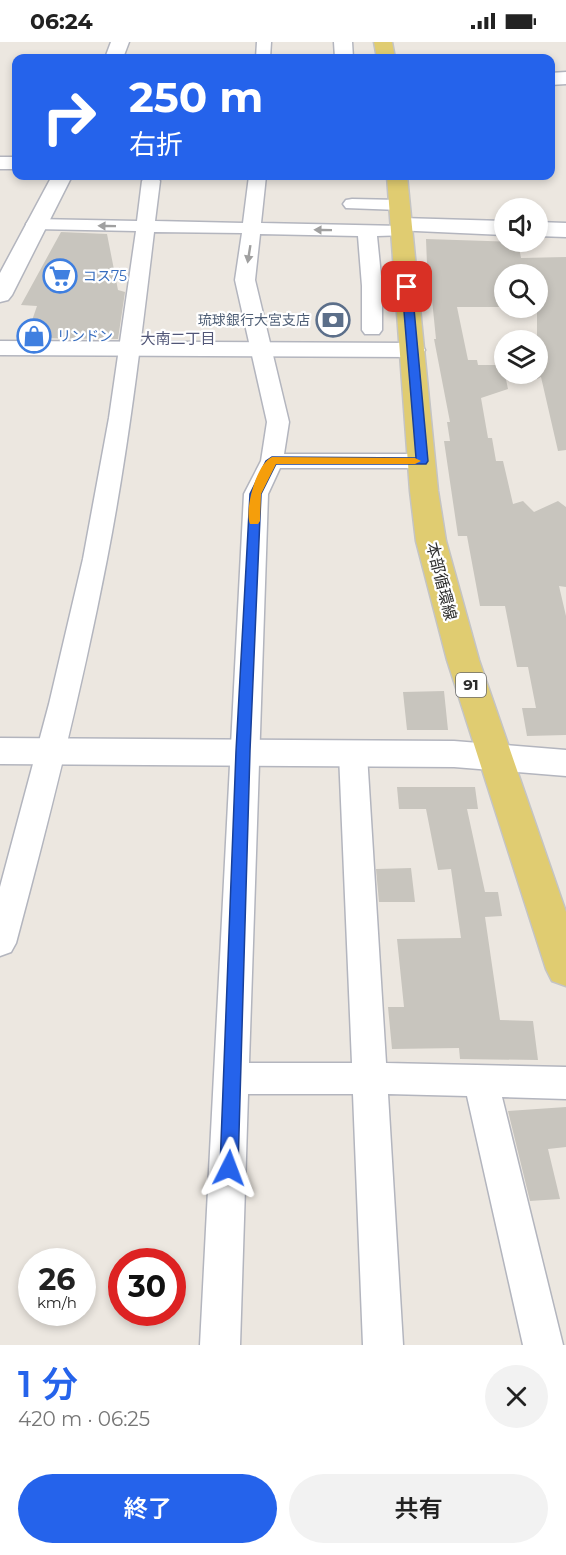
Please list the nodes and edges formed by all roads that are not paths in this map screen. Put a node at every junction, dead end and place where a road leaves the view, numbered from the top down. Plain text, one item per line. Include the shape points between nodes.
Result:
1 (60, 180) edge
2 (258, 180) edge
3 (397, 180) edge
4 (151, 181) dead end
5 (352, 204) dead end
6 (401, 220) junction
7 (35, 224) junction
8 (146, 227) junction
9 (494, 227) edge
10 (253, 229) junction
11 (548, 229) edge
12 (566, 230) edge
13 (367, 231) junction
14 (372, 286) junction
15 (407, 287) junction
16 (0, 295) edge
17 (372, 330) dead end
18 (0, 348) edge
19 (129, 349) junction
20 (263, 350) junction
21 (413, 351) junction
22 (272, 461) junction
23 (422, 461) junction
24 (53, 750) junction
25 (0, 751) edge
26 (243, 751) junction
27 (353, 754) junction
28 (497, 759) junction
29 (566, 763) edge
30 (0, 943) edge
31 (566, 969) edge
32 (369, 1078) junction
33 (233, 1079) junction
34 (482, 1082) junction
35 (566, 1083) edge
36 (220, 1345) edge
37 (383, 1345) edge
38 (543, 1345) edge

1 - 7 street
2 - 10 street
3 - 6 main road, 本部循環線 / 91
4 - 8 street
5 - 6 street
6 - 9 street
6 - 13 street
6 - 15 main road, 本部循環線 / 91
8 -> 7 street
7 - 16 street
8 - 10 street
8 - 19 street
13 -> 10 street
10 -> 20 street via 245,280
11 - 12 street
13 - 14 street
14 - 15 street
14 - 17 street
15 - 21 main road, 本部循環線 / 91
18 - 19 street
19 - 20 street
19 - 24 street via 96,558
20 - 21 street
20 - 22 street via 278,422
21 - 23 main road, 本部循環線 / 91
22 - 23 street
22 - 26 street via 256,494
23 - 28 main road, 本部循環線 / 91 via 432,541 448,610
24 - 25 street
24 - 26 street
24 - 30 street
26 - 27 street
26 - 33 street
27 - 28 street via 454,754
27 - 32 street
28 - 29 street
28 - 31 main road, 本部循環線 / 91
32 - 33 street
32 - 34 street
32 - 37 street
33 - 36 street
34 - 35 street
34 - 38 street

